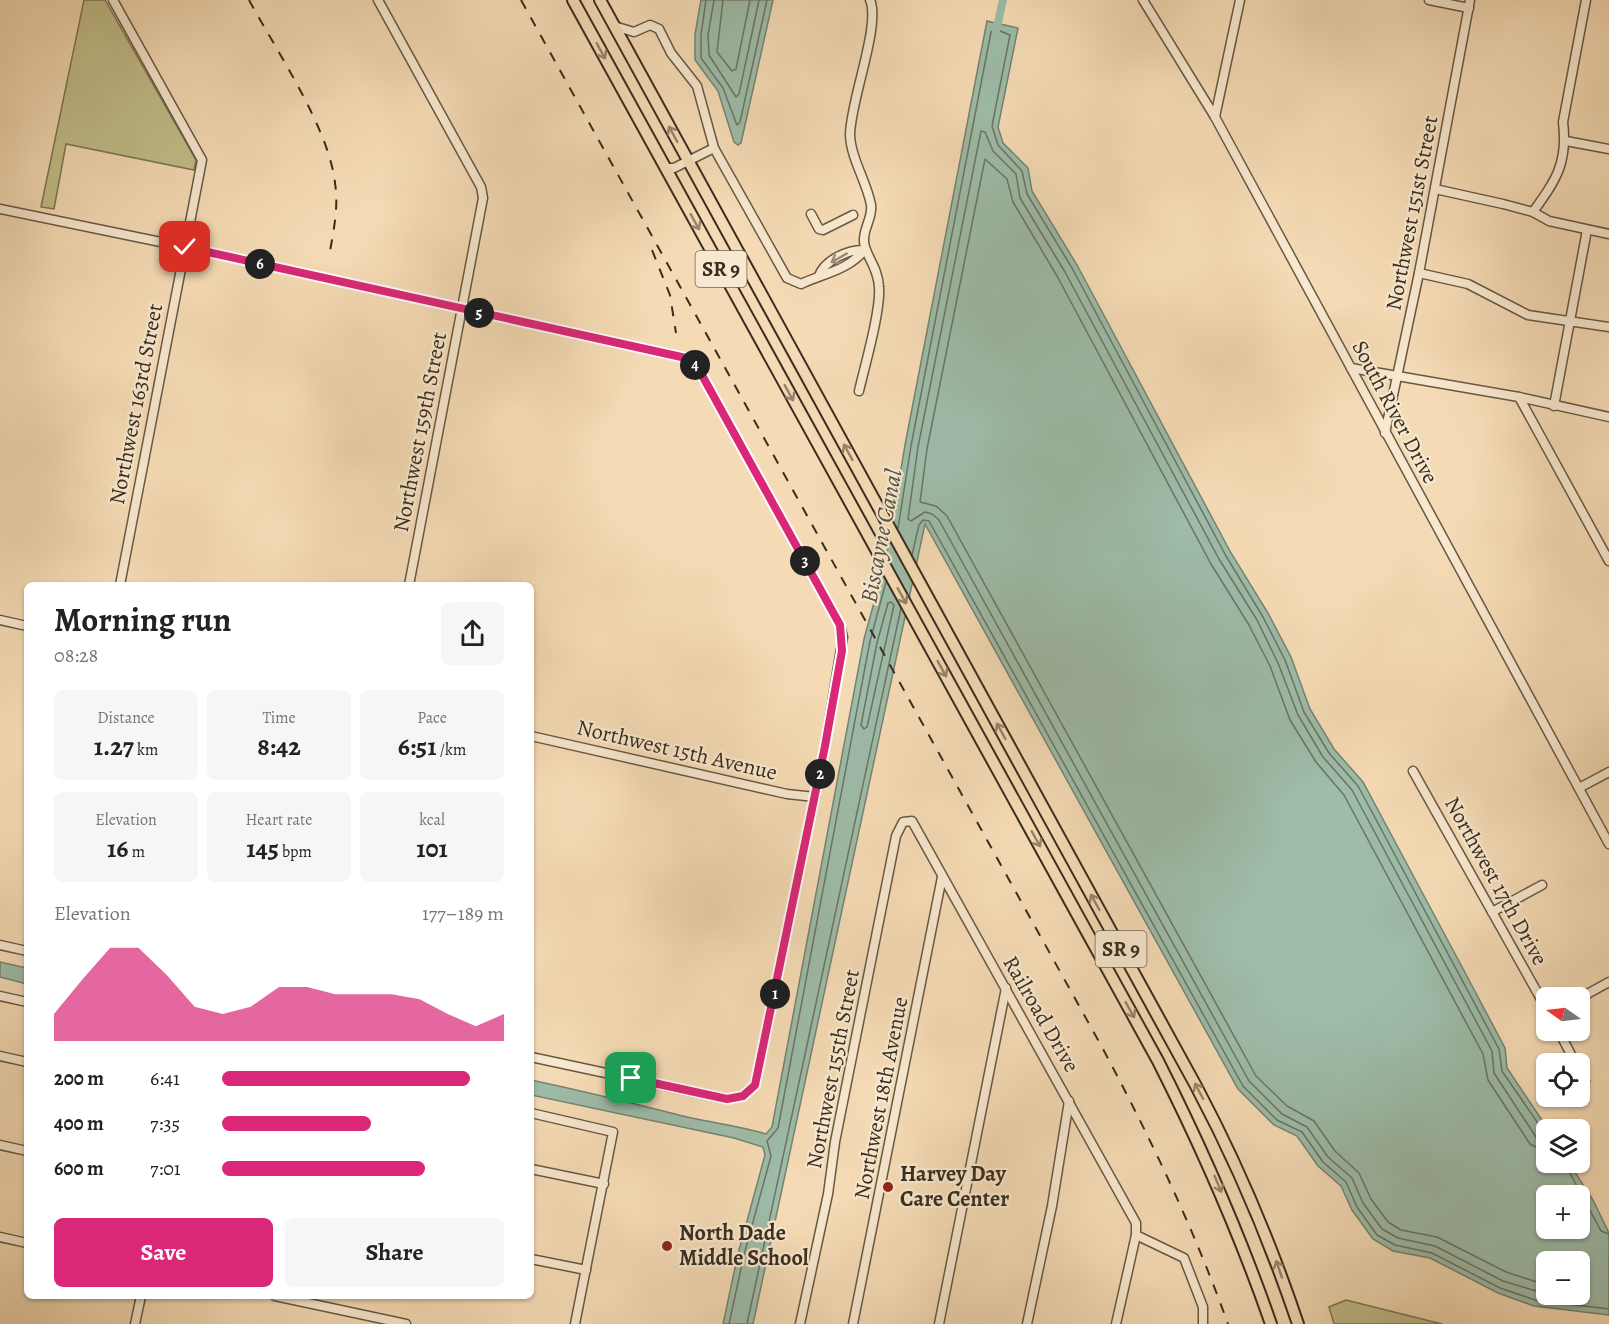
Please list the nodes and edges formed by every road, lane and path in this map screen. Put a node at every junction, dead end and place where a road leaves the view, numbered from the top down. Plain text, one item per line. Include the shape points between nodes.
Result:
1 (113, 0) edge
2 (378, 0) edge
3 (573, 0) edge
4 (600, 0) edge
5 (870, 0) edge
6 (1143, 0) edge
7 (1240, 0) edge
8 (1429, 0) edge
9 (1586, 0) edge
10 (1469, 4) edge
11 (614, 26) junction
12 (1215, 117) junction
13 (1566, 141) junction
14 (714, 148) junction
15 (1609, 149) edge
16 (687, 159) junction
17 (665, 168) junction
18 (1435, 189) junction
19 (0, 209) edge
20 (1533, 212) junction
21 (811, 214) dead end
22 (853, 214) dead end
23 (1587, 230) junction
24 (1609, 234) edge
25 (185, 247) junction
26 (865, 250) junction
27 (1419, 273) junction
28 (462, 309) junction
29 (1571, 320) junction
30 (1609, 327) edge
31 (1351, 368) junction
32 (1399, 376) junction
33 (860, 391) dead end
34 (1519, 397) junction
35 (1554, 406) junction
36 (1609, 417) edge
37 (1385, 433) junction
38 (1609, 561) edge
39 (121, 582) edge
40 (410, 582) edge
41 (0, 620) edge
42 (24, 625) edge
43 (534, 737) edge
44 (1413, 771) dead end
45 (1609, 771) edge
46 (1579, 788) junction
47 (815, 797) junction
48 (903, 822) joint
49 (1609, 844) edge
50 (942, 878) junction
51 (1542, 885) dead end
52 (1492, 912) junction
53 (0, 945) edge
54 (24, 950) edge
55 (1609, 982) edge
56 (1006, 988) junction
57 (1536, 990) edge
58 (1590, 992) edge
59 (0, 996) edge
60 (24, 1001) edge
61 (0, 1056) edge
62 (534, 1058) edge
63 (24, 1061) edge
64 (1069, 1101) junction
65 (534, 1114) edge
66 (0, 1145) edge
67 (24, 1150) edge
68 (534, 1170) edge
69 (604, 1184) junction
70 (1136, 1235) junction
71 (0, 1237) edge
72 (24, 1242) edge
73 (534, 1259) edge
74 (586, 1270) junction
75 (140, 1299) edge
76 (289, 1299) edge
77 (135, 1324) edge
78 (406, 1324) edge
79 (575, 1324) edge
80 (800, 1324) edge
81 (853, 1324) edge
82 (939, 1324) edge
83 (1027, 1324) edge
84 (1116, 1324) edge
85 (1203, 1324) edge
86 (1271, 1324) edge
87 (1298, 1324) edge

1 - 25 street, Northwest 163rd Street via 202,160
2 - 28 street, Northwest 159th Street via 481,187 483,198
3 -> 17 main road, SR 9
4 - 11 main road, SR 9
5 - 26 street via 871,25 850,135 872,208 863,238
6 - 12 street, South River Drive
7 - 12 street
8 - 10 street
9 - 13 street via 1563,122
10 - 18 street, Northwest 151st Street
11 - 14 street via 634,32 650,25 659,29 671,53 697,86
16 -> 11 main road, SR 9
12 - 31 street, South River Drive
13 - 15 street
13 - 20 street via 1557,180
14 - 16 street
14 - 26 street via 787,278 801,284 819,276 832,261 855,249
16 - 17 street via 674,168
87 -> 16 main road, SR 9 via 1273,1250 1235,1160
17 -> 86 main road, SR 9 via 1173,1090 1243,1243
18 - 20 street
18 - 27 street, Northwest 151st Street
19 - 25 street
20 - 23 street via 1549,221
21 - 22 street via 823,230
23 - 24 street
23 - 29 street
25 - 28 street
25 - 39 street, Northwest 163rd Street
26 - 33 street via 872,257 880,290
27 - 29 street via 1468,284 1528,315
27 - 32 street, Northwest 151st Street
28 - 40 street, Northwest 159th Street
28 - 47 street via 686,358 703,377 840,625 843,637
29 - 30 street
29 - 35 street
31 - 32 street
31 - 37 street, South River Drive
32 - 34 street
32 - 37 street, Northwest 151st Street
34 - 35 street
34 - 38 street
35 - 36 street
37 - 46 street, South River Drive
41 - 42 street
43 - 47 street, Northwest 15th Avenue
44 - 52 street, Northwest 17th Drive
45 - 46 street
46 - 49 street, South River Drive
47 - 62 street via 755,1085 743,1096 727,1099
48 - 50 street, Railroad Drive via 912,821 919,831
48 - 80 street, Northwest 155th Street via 896,836
50 - 56 street, Railroad Drive
50 - 81 street, Northwest 18th Avenue
51 - 52 street
52 - 57 street, Northwest 17th Drive
53 - 54 street
55 - 58 street
56 - 64 street, Railroad Drive
56 - 82 street
59 - 60 street
61 - 63 street
64 - 70 street, Railroad Drive via 1136,1223
64 - 83 street
65 - 69 street via 613,1132
66 - 67 street
68 - 69 street
69 - 74 street
70 - 84 street
70 - 85 street via 1184,1258 1203,1307
71 - 72 street
73 - 74 street
74 - 79 street
75 - 77 street
76 - 78 street

